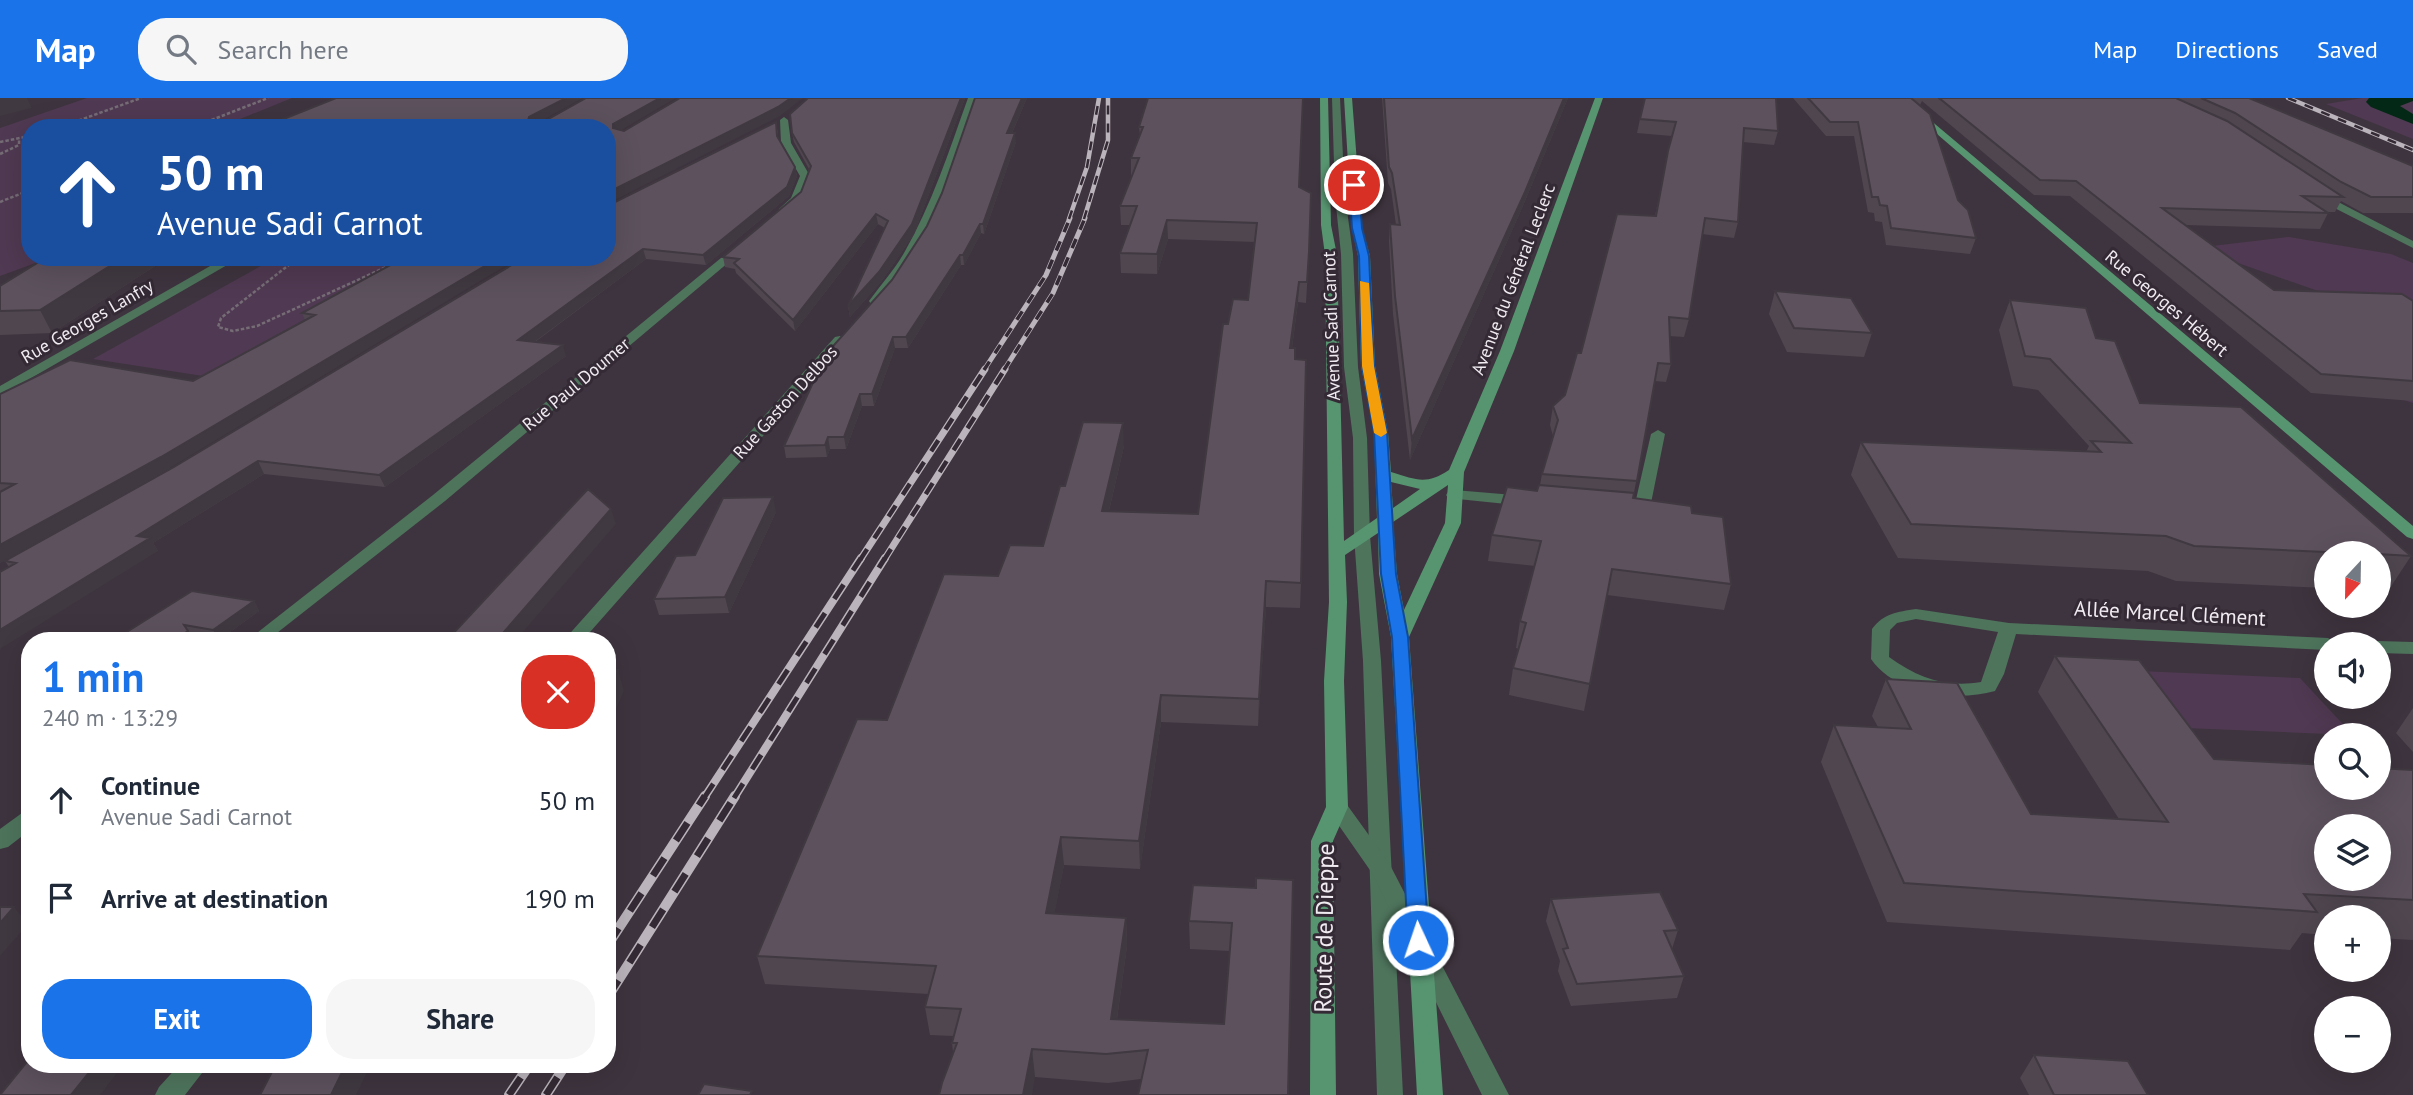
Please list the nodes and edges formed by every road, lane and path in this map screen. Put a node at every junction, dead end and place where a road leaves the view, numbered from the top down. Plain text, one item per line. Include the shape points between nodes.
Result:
1 (141, 98) edge
2 (268, 98) edge
3 (972, 98) edge
4 (1324, 98) edge
5 (1336, 98) edge
6 (1348, 98) edge
7 (1599, 98) edge
8 (1899, 98) edge
9 (83, 119) edge
10 (214, 119) edge
11 (784, 120) edge
12 (19, 140) joint
13 (0, 142) edge
14 (0, 154) edge
15 (2305, 186) edge
16 (21, 194) edge
17 (0, 202) edge
18 (777, 216) edge
19 (748, 240) edge
20 (2413, 245) edge
21 (221, 266) edge
22 (287, 266) edge
23 (400, 266) edge
24 (870, 307) edge
25 (851, 328) edge
26 (0, 392) edge
27 (1658, 434) dead end
28 (1456, 472) junction
29 (1384, 475) junction
30 (1436, 486) junction
31 (1454, 495) junction
32 (1549, 503) edge
33 (1616, 509) edge
34 (1387, 519) junction
35 (2413, 534) edge
36 (1362, 536) junction
37 (1337, 553) junction
38 (2009, 628) junction
39 (267, 632) edge
40 (580, 632) edge
41 (1400, 637) junction
42 (2314, 643) edge
43 (2391, 647) edge
44 (2413, 648) edge
45 (1337, 807) junction
46 (21, 825) edge
47 (0, 841) edge
48 (1381, 869) junction
49 (1418, 940) junction
50 (188, 1073) edge
51 (168, 1095) edge
52 (1324, 1095) edge
53 (1391, 1095) edge
54 (1430, 1095) edge
55 (1496, 1095) edge

1 - 9 path
2 - 10 path
3 - 24 street via 921,235
4 - 37 main road, Avenue Sadi Carnot
5 - 36 street via 1351,367 1360,438
6 - 29 main road, Avenue Sadi Carnot via 1357,228 1364,256 1368,366
7 - 28 main road, Avenue du Général Leclerc via 1507,351
8 - 35 main road, Rue Georges Hébert
11 - 18 street via 782,142 805,176 796,199
12 - 13 path
12 - 14 path via 19,145
15 - 20 street
16 - 17 path
19 - 39 street, Rue Paul Doumer via 439,498
21 - 26 street, Rue Georges Lanfry
22 - 23 path via 220,318 218,327 233,331 257,326 386,267
25 - 40 street, Rue Gaston Delbos
27 - 33 street via 1642,508
28 - 30 main road
28 - 31 main road
29 - 30 main road
29 - 34 main road, Avenue Sadi Carnot
30 - 34 main road
31 - 32 street
31 - 41 main road via 1453,523
34 - 36 main road
34 - 41 main road, Avenue Sadi Carnot via 1388,574
36 - 37 main road
36 - 48 street
37 - 45 main road, Route de Dieppe
38 - 38 street, Allée Marcel Clément via 1916,614 1891,618 1881,629 1880,659 1898,674 1923,685 1950,692 1988,687 1996,675 1998,653
38 - 42 street, Allée Marcel Clément
41 - 49 main road
43 - 44 street
45 - 48 street
45 - 52 main road, Route de Dieppe via 1322,841
46 - 47 street
48 - 49 street
48 - 53 street
49 - 54 main road
49 - 55 street
50 - 51 street

